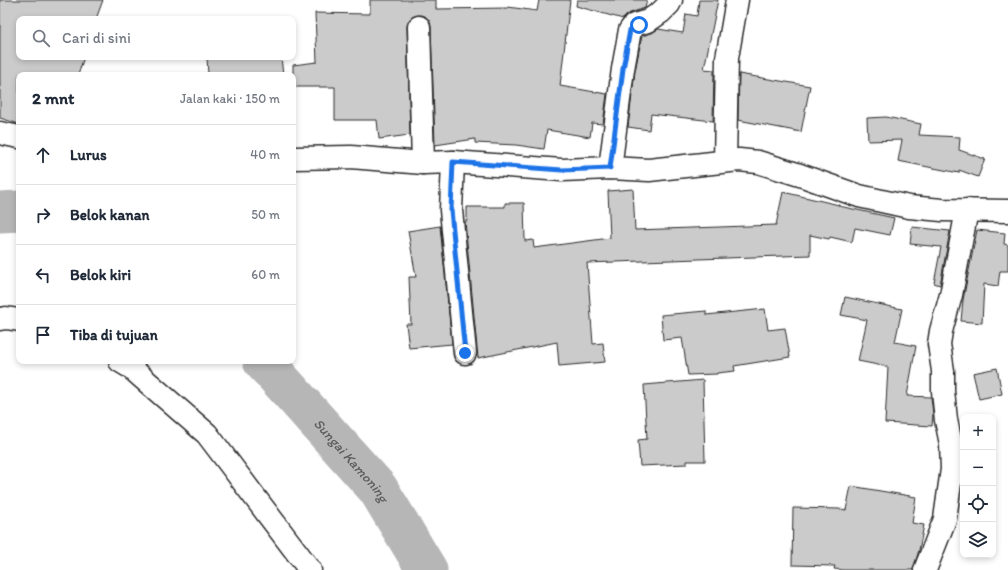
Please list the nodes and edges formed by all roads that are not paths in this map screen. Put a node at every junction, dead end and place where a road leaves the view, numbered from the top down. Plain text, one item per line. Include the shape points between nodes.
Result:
1 (670, 0) edge
2 (737, 0) edge
3 (419, 27) dead end
4 (0, 133) edge
5 (16, 136) edge
6 (296, 158) edge
7 (725, 161) junction
8 (423, 162) junction
9 (453, 162) junction
10 (610, 168) junction
11 (967, 210) junction
12 (1008, 211) edge
13 (0, 319) edge
14 (16, 320) edge
15 (465, 353) dead end
16 (125, 364) edge
17 (310, 570) edge
18 (925, 570) edge

1 - 10 street via 662,12 630,30
2 - 7 street via 727,58
3 - 8 street
4 - 5 street
6 - 8 street via 351,157
7 - 10 street via 649,170
7 - 11 street via 758,162 800,174 859,196 909,207
8 - 9 street
9 - 10 street via 562,170
9 - 15 street via 451,210
11 - 12 street
11 - 18 street via 939,344 952,469 945,519
13 - 14 street
16 - 17 street via 207,434

